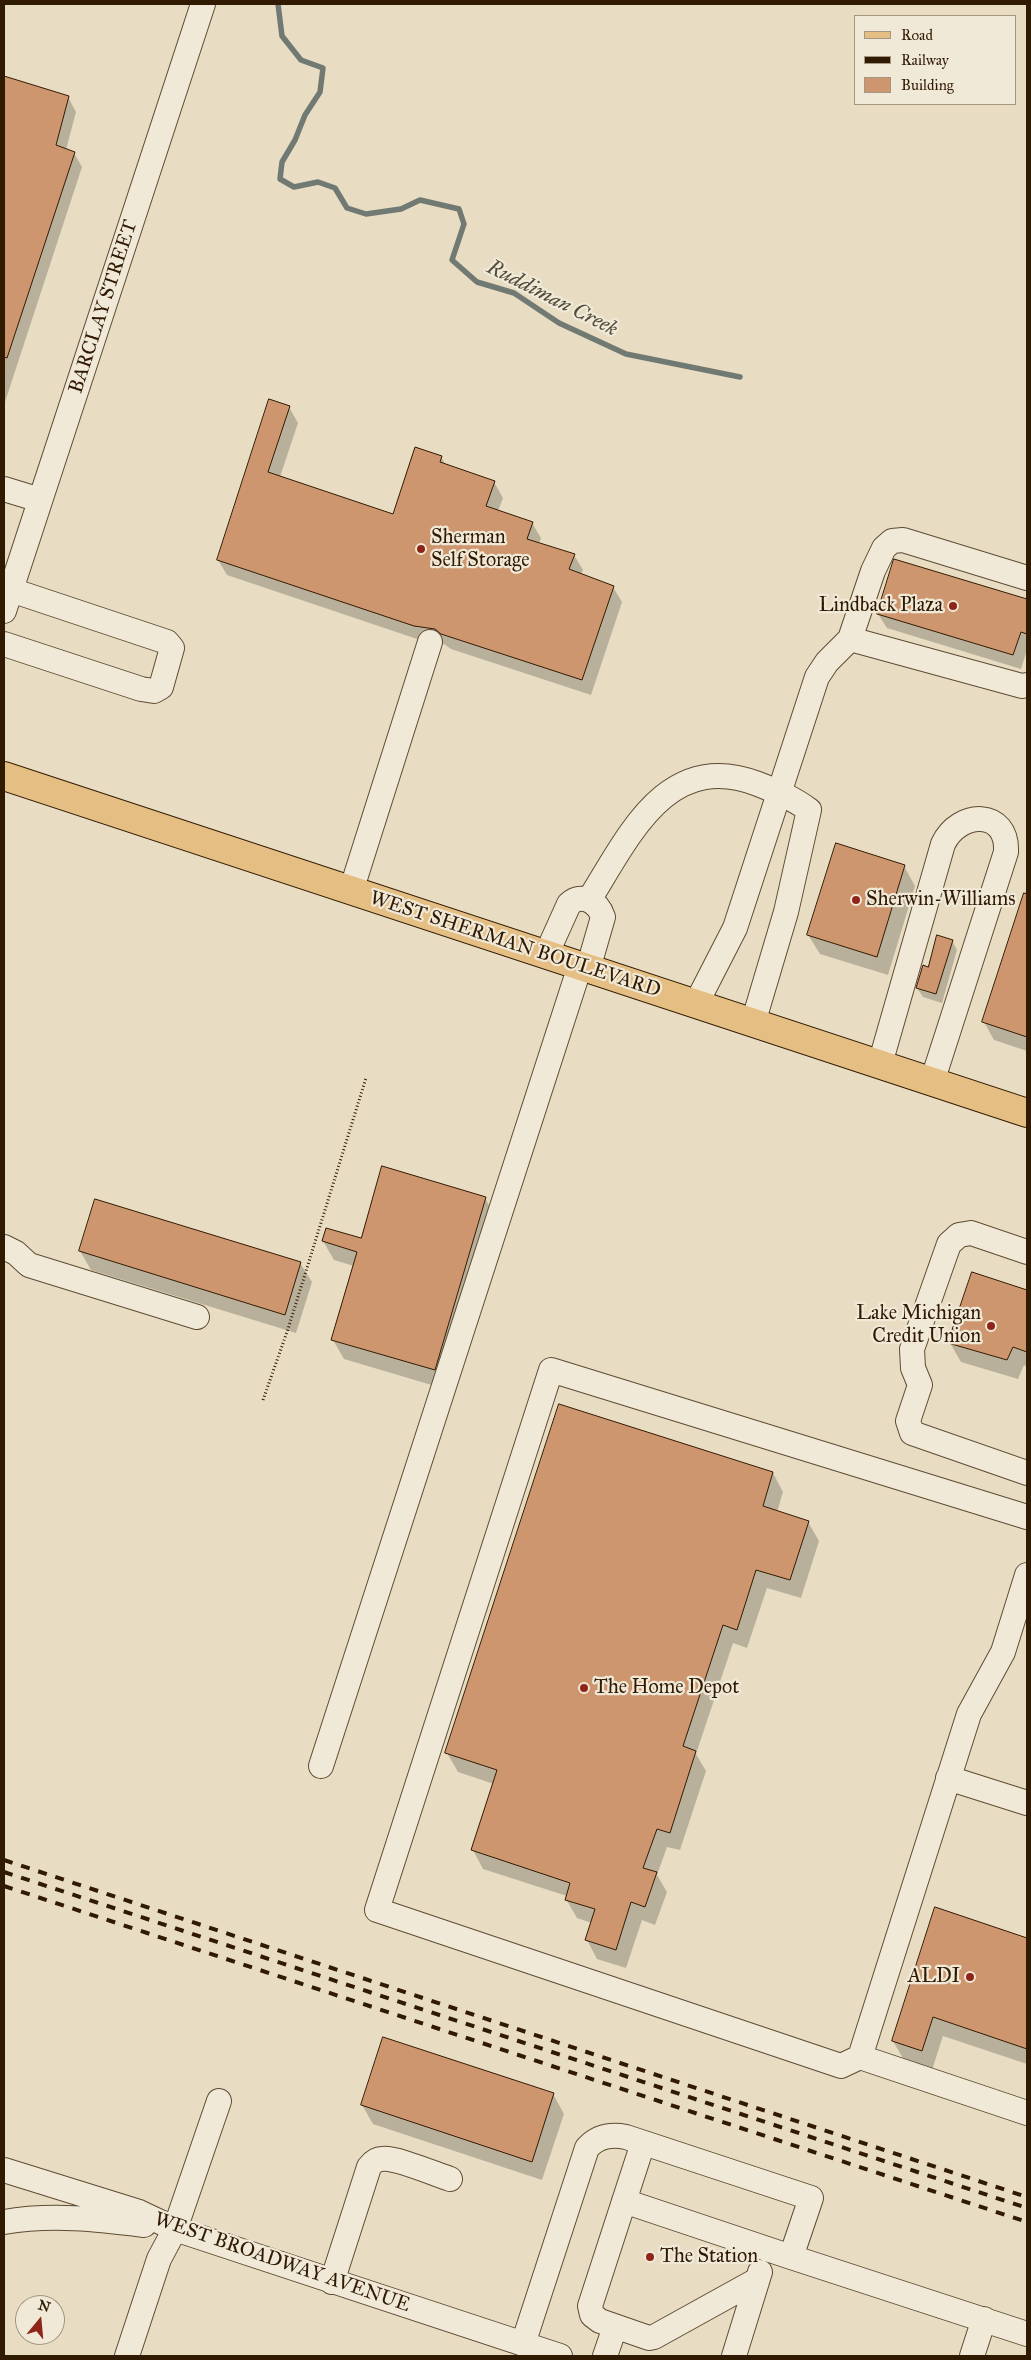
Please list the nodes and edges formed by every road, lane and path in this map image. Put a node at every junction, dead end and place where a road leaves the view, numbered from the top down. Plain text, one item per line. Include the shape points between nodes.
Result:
1 (203, 4) edge
2 (4, 488) edge
3 (40, 500) junction
4 (1027, 578) edge
5 (6, 604) edge
6 (850, 639) junction
7 (430, 642) dead end
8 (4, 644) edge
9 (1027, 685) edge
10 (4, 776) edge
11 (780, 792) junction
12 (351, 891) junction
13 (589, 900) junction
14 (546, 955) junction
15 (584, 967) junction
16 (696, 1004) junction
17 (753, 1023) junction
18 (880, 1064) junction
19 (366, 1078) dead end
20 (932, 1082) junction
21 (1027, 1113) edge
22 (4, 1247) edge
23 (1027, 1252) edge
24 (197, 1317) dead end
25 (262, 1400) dead end
26 (1027, 1473) edge
27 (1027, 1518) edge
28 (1027, 1575) edge
29 (321, 1766) dead end
30 (948, 1778) junction
31 (1027, 1803) edge
32 (860, 2057) junction
33 (219, 2101) dead end
34 (1027, 2113) edge
35 (643, 2142) junction
36 (4, 2170) edge
37 (450, 2179) dead end
38 (624, 2201) junction
39 (4, 2222) edge
40 (176, 2229) junction
41 (767, 2249) junction
42 (791, 2257) junction
43 (757, 2280) junction
44 (332, 2282) junction
45 (984, 2319) junction
46 (615, 2327) junction
47 (1027, 2334) edge
48 (523, 2344) junction
49 (127, 2356) edge
50 (560, 2356) edge
51 (605, 2356) edge
52 (734, 2356) edge
53 (972, 2356) edge

1 - 3 street, BARCLAY STREET
2 - 3 street
3 - 5 street, BARCLAY STREET
4 - 6 street via 903,540 892,540 884,548 873,571
5 - 8 street via 167,642 172,648 161,687 154,691
6 - 9 street
6 - 11 street via 817,677
7 - 12 street
10 - 12 main road, WEST SHERMAN BOULEVARD
11 - 13 street via 741,778 721,775 701,777 676,787 656,801 634,828
11 - 16 street via 735,928
11 - 17 street via 809,810 786,912
12 - 14 main road, WEST SHERMAN BOULEVARD
13 - 14 street via 574,899 569,904
13 - 15 street via 600,909 603,917
14 - 15 main road, WEST SHERMAN BOULEVARD
15 - 16 main road, WEST SHERMAN BOULEVARD
15 - 29 street
16 - 17 main road, WEST SHERMAN BOULEVARD
17 - 18 main road, WEST SHERMAN BOULEVARD
18 - 20 main road, WEST SHERMAN BOULEVARD
18 - 20 street via 947,834 969,820 991,822 1001,830 1006,840 1006,852
19 - 25 path via 288,1329
20 - 21 main road, WEST SHERMAN BOULEVARD
22 - 24 street via 29,1265
23 - 26 street via 970,1233 959,1235 949,1244 912,1350 913,1368 920,1385 908,1420 912,1433
27 - 32 street via 551,1370 377,1910 841,2066
28 - 30 street via 1003,1652 969,1714
30 - 31 street
30 - 32 street
32 - 34 street
33 - 40 street
35 - 38 street
35 - 42 street via 811,2198
35 - 48 street via 609,2135 588,2148
36 - 40 street, WEST BROADWAY AVENUE via 139,2212
37 - 44 street via 388,2159 372,2162
38 - 41 street
38 - 46 street via 590,2306 595,2319
39 - 40 street via 27,2218 84,2218
40 - 44 street, WEST BROADWAY AVENUE
40 - 49 street via 159,2259
41 - 42 street
41 - 43 street
42 - 45 street
43 - 46 street via 654,2337
43 - 52 street
44 - 48 street, WEST BROADWAY AVENUE
45 - 47 street
45 - 53 street
46 - 51 street
48 - 50 street, WEST BROADWAY AVENUE

